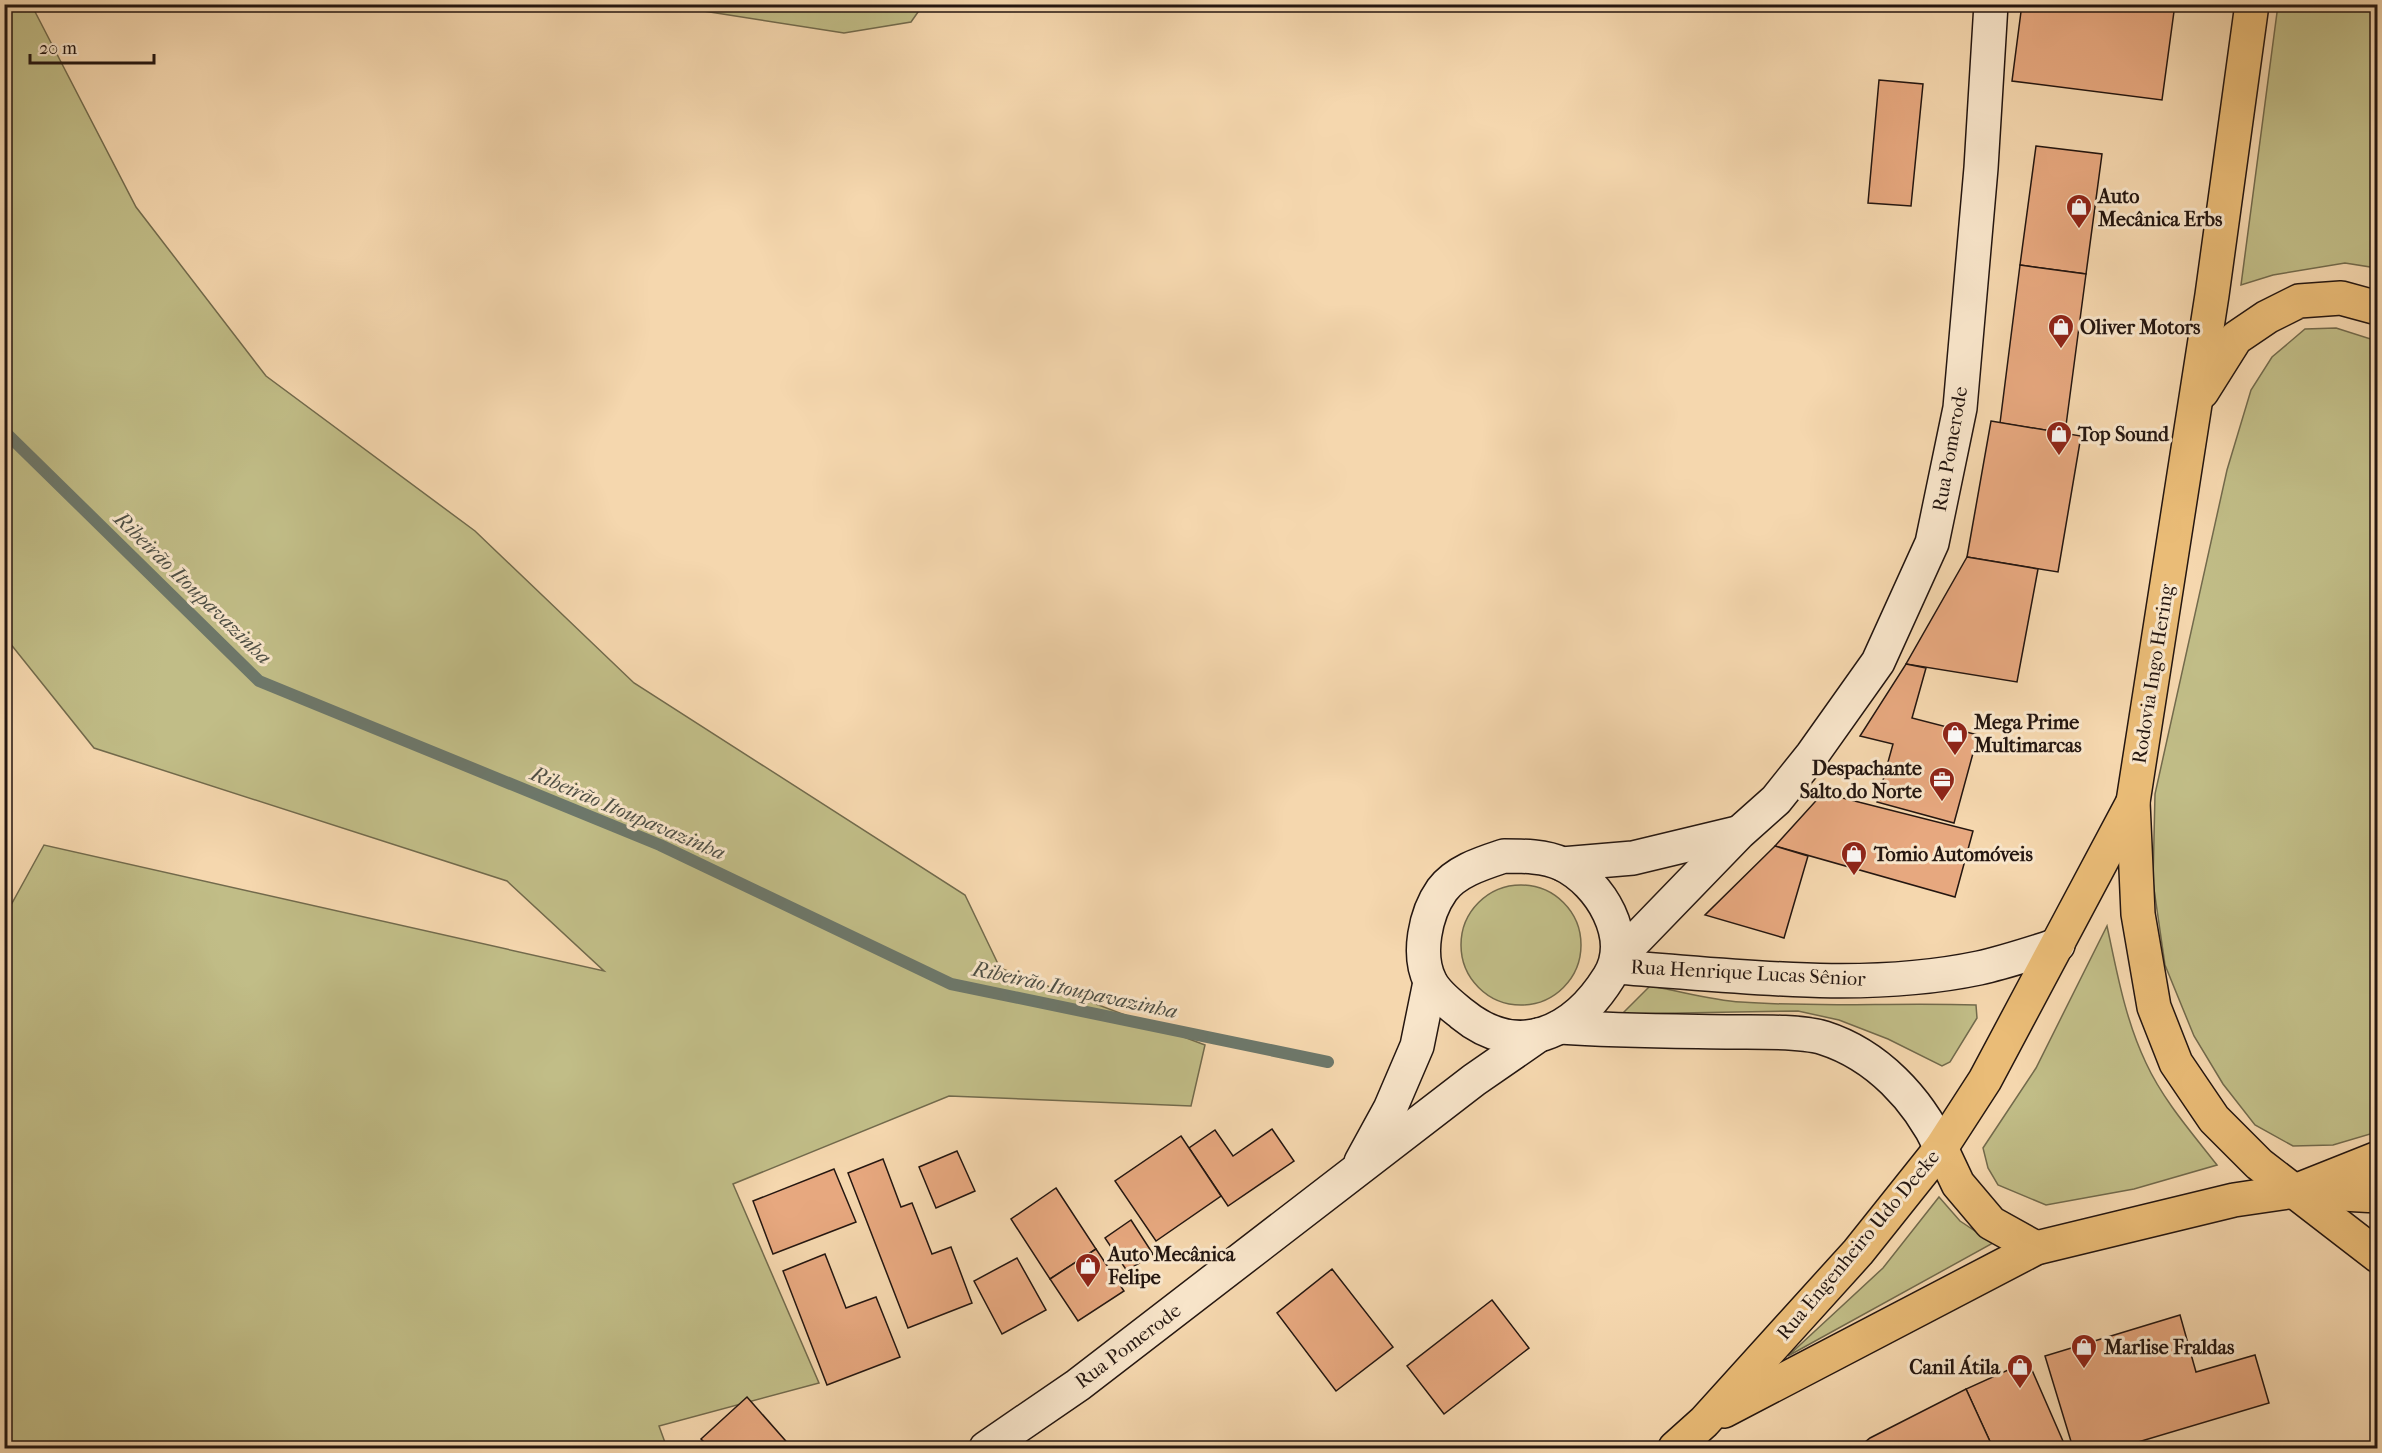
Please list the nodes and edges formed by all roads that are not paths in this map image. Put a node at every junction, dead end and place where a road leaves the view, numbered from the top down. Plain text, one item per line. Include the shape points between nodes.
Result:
1 (1991, 4) edge
2 (2252, 4) edge
3 (2378, 308) edge
4 (2195, 403) junction
5 (2133, 802) junction
6 (1739, 832) junction
7 (1562, 864) junction
8 (2058, 945) junction
9 (1616, 963) junction
10 (1430, 982) junction
11 (1550, 1031) junction
12 (1941, 1148) junction
13 (2378, 1158) edge
14 (1354, 1174) junction
15 (2295, 1191) junction
16 (2378, 1196) edge
17 (2036, 1248) junction
18 (2378, 1256) edge
19 (1704, 1422) junction
20 (986, 1449) edge
21 (1675, 1449) edge

1 - 6 street, Rua Pomerode via 1960,408 1932,543 1878,662 1776,800
2 - 4 main road, Rodovia Ingo Hering
3 - 4 main road via 2341,298 2299,301 2267,317 2236,339
4 - 5 main road, Rodovia Ingo Hering
5 - 8 main road, Rua Engenheiro Udo Deeke
5 - 15 main road, Rodovia Ingo Hering via 2138,914 2154,1007 2176,1063 2214,1119 2259,1164
6 - 7 street, Rua Pomerode via 1633,858
6 - 9 street, Rua Pomerode
7 - 9 street via 1595,890 1615,924
7 - 10 street via 1504,856 1473,866 1442,889 1427,921 1424,951
8 - 9 street, Rua Henrique Lucas Sênior via 1979,968 1908,978 1822,980
8 - 12 main road, Rua Engenheiro Udo Deeke via 1985,1080
9 - 11 street via 1578,1016
10 - 11 street via 1448,1003 1491,1033 1518,1038
10 - 14 street, Rua Pomerode via 1418,1047
11 - 12 street via 1761,1032 1823,1038 1858,1054 1892,1078 1929,1122
11 - 14 street, Rua Pomerode via 1474,1080
12 - 17 main road via 1958,1184 1991,1223
12 - 19 main road, Rua Engenheiro Udo Deeke via 1858,1252
13 - 15 main road
14 - 20 street, Rua Pomerode via 1078,1385
15 - 16 main road
15 - 17 main road, Rua Engenheiro Udo Deeke via 2234,1200
15 - 18 main road, Rodovia Ingo Hering
17 - 19 main road, Rua Engenheiro Udo Deeke
19 - 21 main road, Rua Engenheiro Udo Deeke

